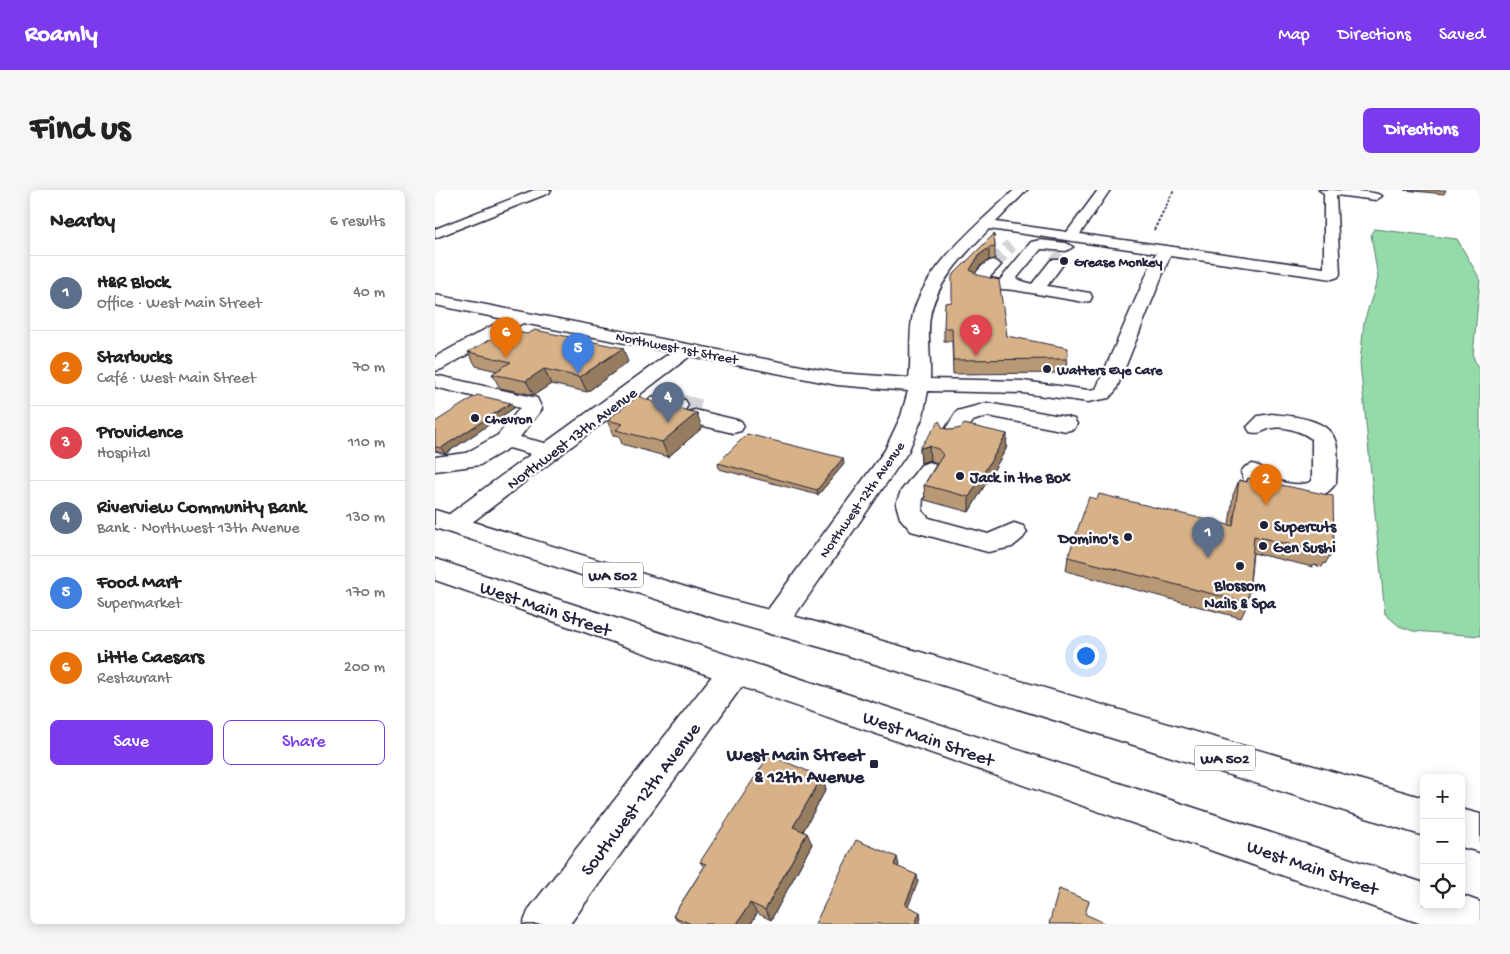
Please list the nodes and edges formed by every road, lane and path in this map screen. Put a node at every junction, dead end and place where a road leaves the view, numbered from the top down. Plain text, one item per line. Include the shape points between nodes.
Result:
1 (545, 190) edge
2 (1021, 190) edge
3 (1104, 190) edge
4 (1175, 190) edge
5 (1325, 190) edge
6 (1330, 191) edge
7 (1376, 196) dead end
8 (987, 225) junction
9 (435, 234) edge
10 (1045, 244) junction
11 (1011, 245) tunnel mouth
12 (1158, 249) junction
13 (1064, 250) junction
14 (1108, 254) dead end
15 (993, 265) tunnel mouth
16 (1030, 289) junction
17 (1085, 298) dead end
18 (437, 301) edge
19 (520, 317) junction
20 (687, 349) junction
21 (438, 379) edge
22 (919, 386) junction
23 (679, 406) tunnel mouth
24 (738, 421) dead end
25 (1066, 424) dead end
26 (1258, 427) dead end
27 (506, 440) junction
28 (551, 452) junction
29 (435, 464) edge
30 (1253, 472) dead end
31 (444, 521) edge
32 (1014, 532) dead end
33 (435, 569) edge
34 (773, 623) junction
35 (735, 672) junction
36 (1420, 816) edge
37 (1465, 829) edge
38 (1480, 834) edge
39 (1420, 903) edge
40 (1440, 909) edge
41 (1480, 923) edge
42 (544, 924) edge

1 - 9 main road
2 - 8 main road, Northwest 12th Avenue
3 - 13 main road
4 - 12 path via 1149,240
5 - 6 main road
6 - 7 main road
6 - 12 main road via 1332,274
8 - 13 main road
8 - 22 main road, Northwest 12th Avenue via 945,269 927,296 920,324
10 - 11 main road via 1018,241
10 - 13 main road
10 - 16 main road via 1036,246 1008,278 1008,282
12 - 13 main road
12 - 22 main road, Northwest 1st Street via 1112,378 1103,394 1088,396 1007,386
13 - 14 main road
13 - 16 main road
15 - 16 main road via 980,282
16 - 17 main road
18 - 19 main road, Northwest 1st Street
19 - 20 main road, Northwest 1st Street
19 - 21 main road
20 - 22 main road, Northwest 1st Street via 837,379
20 - 28 main road, Northwest 13th Avenue
21 - 27 main road via 529,403 531,409
22 - 34 main road, Northwest 12th Avenue via 910,427 896,452
23 - 24 main road
25 - 32 main road via 987,409 971,412 965,416 907,505 908,512 920,525 988,543 1003,540
26 - 30 main road via 1265,421 1287,422 1320,435 1324,442 1325,482 1317,490 1293,491 1260,484 1255,481
27 - 28 main road
27 - 29 main road via 472,460
28 - 31 main road, Northwest 13th Avenue
31 - 34 main road, WA 502
33 - 35 main road, West Main Street
34 - 36 main road, WA 502
35 - 39 main road, West Main Street
35 - 42 main road, Southwest 12th Avenue
37 - 38 main road
40 - 41 main road

